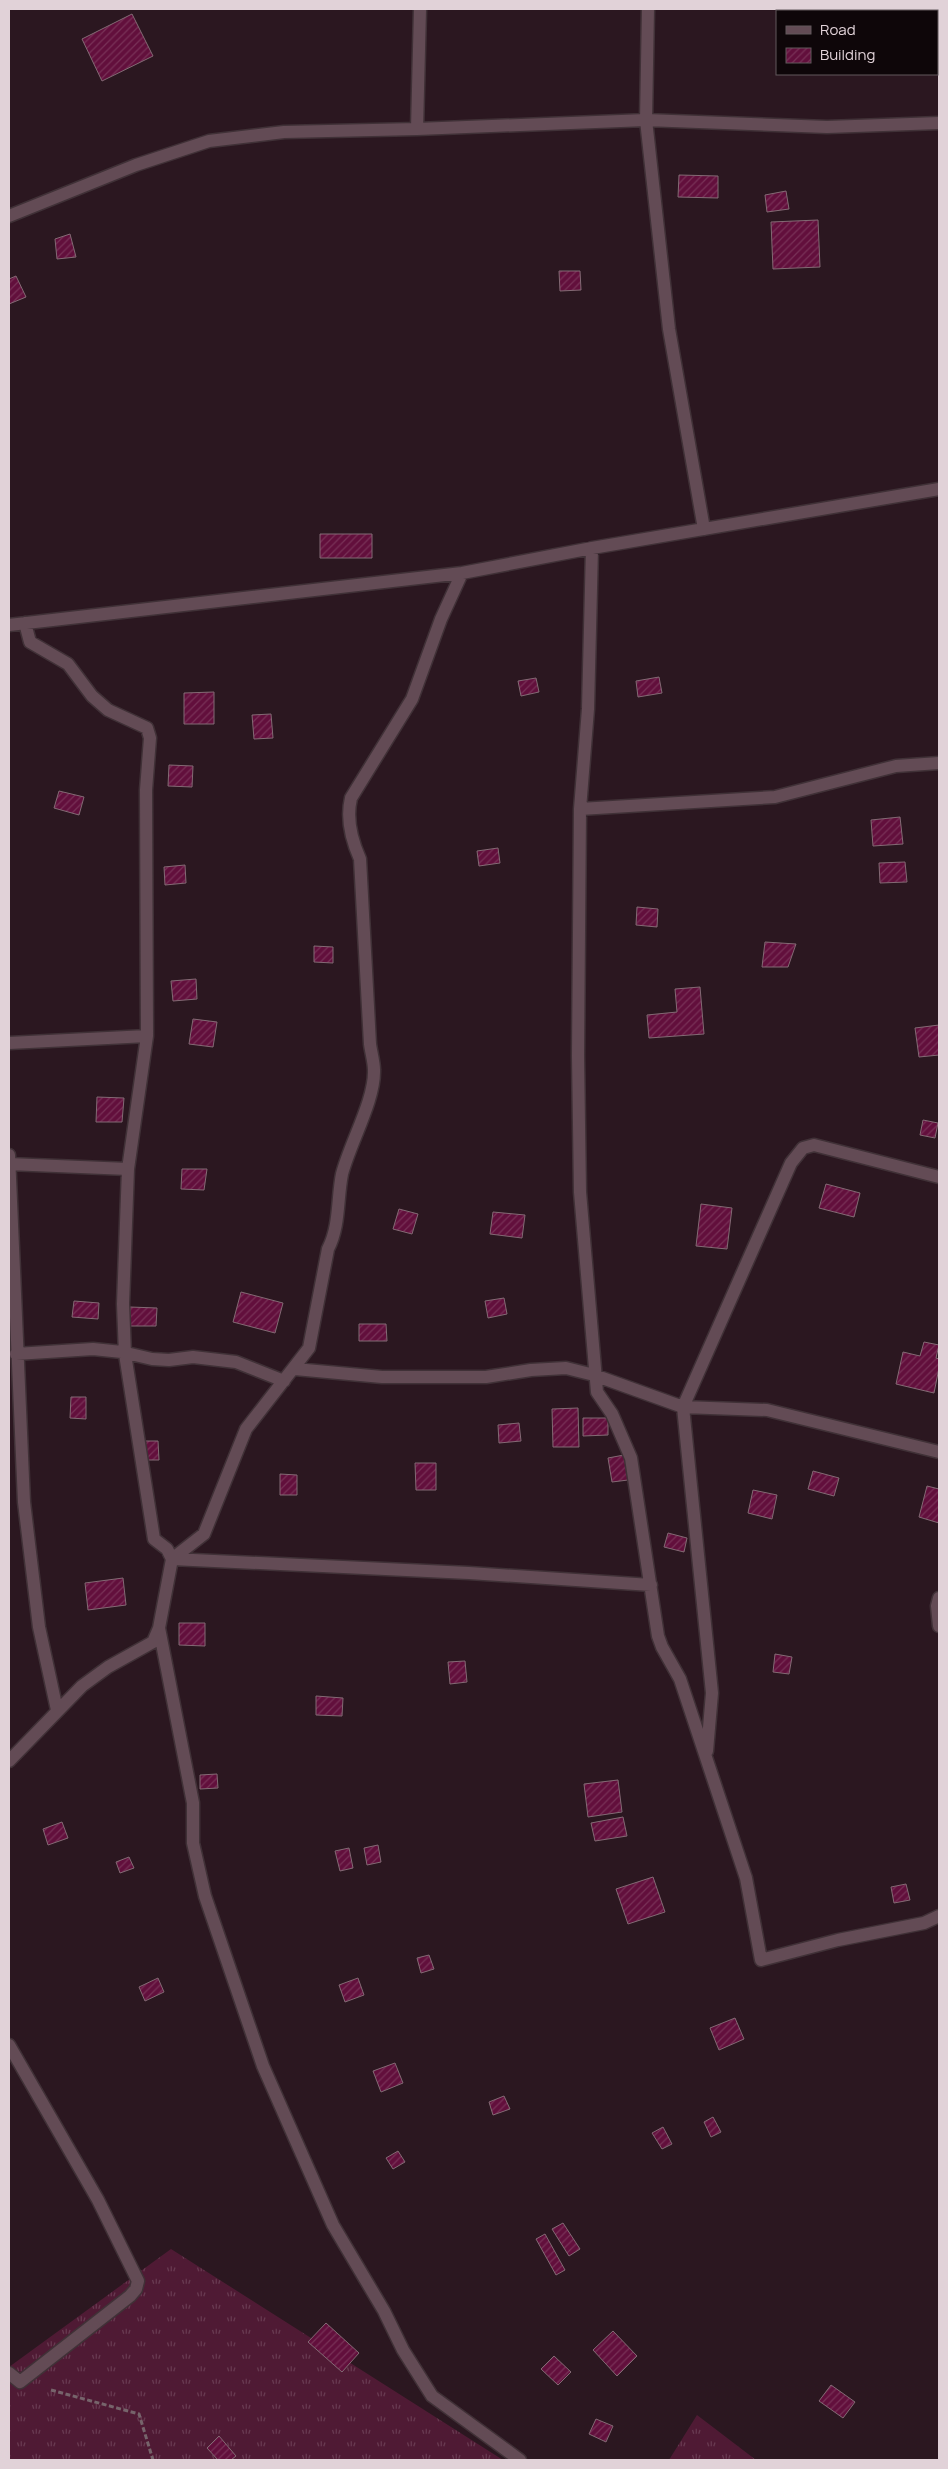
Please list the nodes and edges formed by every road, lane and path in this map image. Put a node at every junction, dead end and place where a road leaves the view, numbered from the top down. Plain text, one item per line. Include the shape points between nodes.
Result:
1 (420, 9) edge
2 (648, 9) edge
3 (646, 120) junction
4 (939, 123) edge
5 (417, 129) junction
6 (9, 215) edge
7 (939, 489) edge
8 (704, 529) junction
9 (592, 548) junction
10 (462, 573) junction
11 (25, 623) junction
12 (9, 625) edge
13 (939, 763) edge
14 (580, 809) junction
15 (147, 1036) junction
16 (9, 1043) edge
17 (9, 1156) edge
18 (9, 1164) edge
19 (128, 1169) junction
20 (939, 1177) edge
21 (16, 1354) junction
22 (125, 1354) junction
23 (295, 1369) junction
24 (594, 1375) junction
25 (284, 1381) junction
26 (683, 1407) junction
27 (939, 1452) edge
28 (172, 1559) junction
29 (651, 1585) junction
30 (939, 1603) edge
31 (939, 1626) edge
32 (159, 1628) junction
33 (57, 1710) junction
34 (706, 1758) junction
35 (9, 1760) edge
36 (939, 1916) edge
37 (9, 2045) edge
38 (9, 2373) edge
39 (20, 2382) junction
40 (152, 2460) edge
41 (520, 2460) edge

1 - 5 street
2 - 3 street
3 - 4 street via 827,127
3 - 5 street
3 - 8 street via 669,330
5 - 6 street via 284,132 209,142 136,165
7 - 8 street
8 - 9 street
9 - 10 street
9 - 14 street via 588,710
10 - 11 street
10 - 23 street via 441,619 412,699 351,798 348,811 360,858 373,1076 343,1171 334,1236 328,1249 310,1348
11 - 12 street
11 - 15 street via 30,642 68,664 92,696 108,710 147,728 150,738 146,790
13 - 14 street via 896,766 775,797
14 - 24 street via 580,1192
15 - 16 street
15 - 19 street
17 - 18 street
18 - 19 street
18 - 21 street
19 - 22 street via 123,1304
20 - 26 street via 814,1145 803,1148 791,1162
21 - 22 street via 93,1349
21 - 33 street via 24,1502 39,1627
22 - 25 street via 152,1359 193,1357 236,1362
22 - 28 street via 151,1530
23 - 24 street via 382,1377 486,1377 566,1368
23 - 25 street
24 - 26 street
24 - 29 street via 596,1392 612,1414 630,1458
25 - 28 street via 246,1429 204,1534
26 - 27 street via 767,1410
26 - 34 street via 712,1693
28 - 29 street
28 - 32 street
29 - 34 street via 658,1636 680,1679
30 - 31 street
32 - 33 street via 153,1642 108,1666
32 - 41 street via 193,1803 193,1843 205,1896 262,2066 333,2224 432,2396
33 - 35 street
34 - 36 street via 746,1878 761,1960 924,1923
37 - 39 street via 98,2200 138,2281 130,2296
38 - 39 street
39 - 40 path via 139,2414

